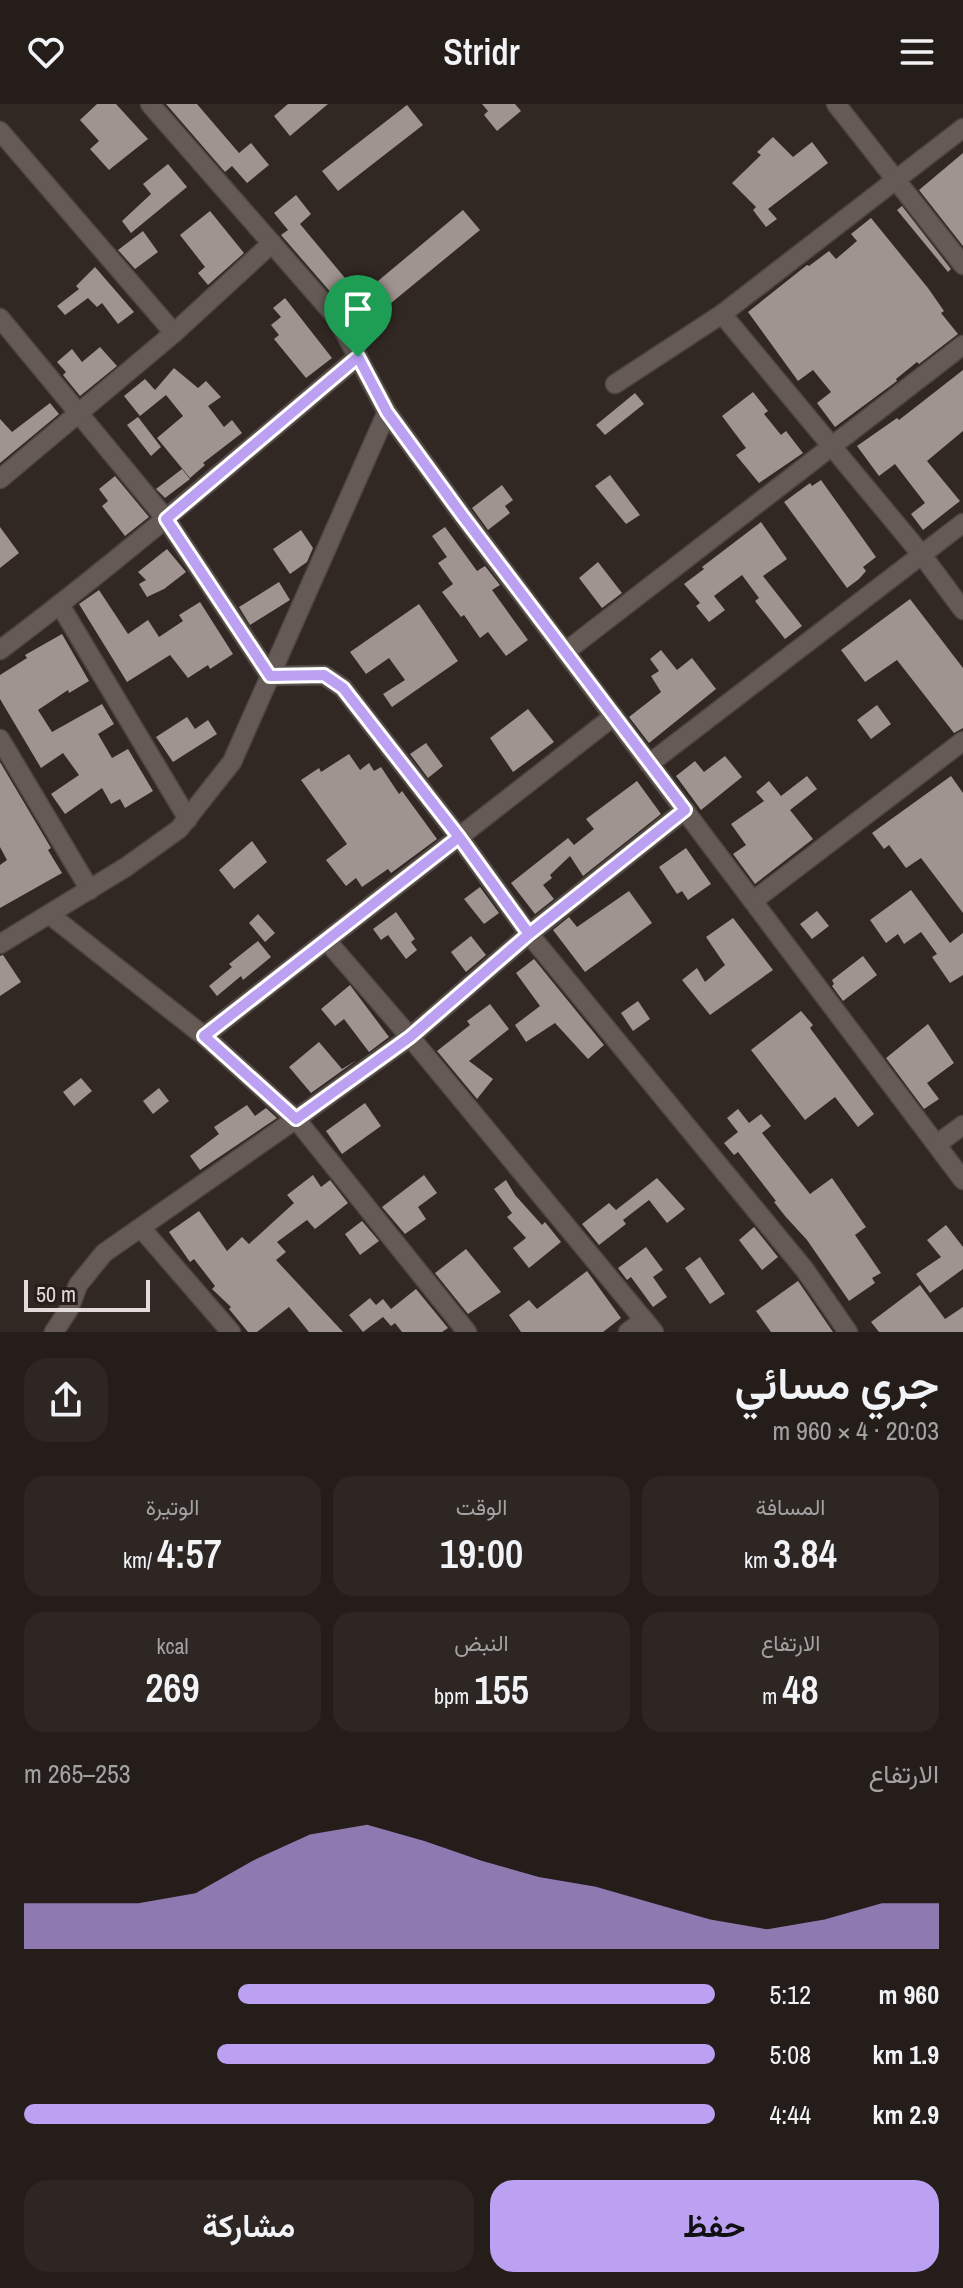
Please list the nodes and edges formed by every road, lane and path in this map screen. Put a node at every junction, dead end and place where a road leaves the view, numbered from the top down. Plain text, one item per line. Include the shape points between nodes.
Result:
1 (150, 104) edge
2 (836, 104) edge
3 (963, 128) edge
4 (0, 131) edge
5 (896, 180) junction
6 (272, 243) junction
7 (963, 265) edge
8 (722, 314) junction
9 (1, 322) edge
10 (174, 333) junction
11 (963, 345) edge
12 (358, 357) junction
13 (615, 384) dead end
14 (80, 412) junction
15 (387, 412) junction
16 (833, 447) junction
17 (0, 479) edge
18 (166, 519) junction
19 (963, 523) edge
20 (922, 555) junction
21 (60, 605) junction
22 (963, 610) edge
23 (0, 650) edge
24 (565, 652) junction
25 (270, 676) junction
26 (614, 716) junction
27 (0, 739) edge
28 (963, 741) edge
29 (649, 764) junction
30 (685, 810) junction
31 (188, 819) junction
32 (459, 837) junction
33 (90, 890) junction
34 (753, 901) junction
35 (50, 915) junction
36 (529, 934) junction
37 (327, 941) junction
38 (0, 944) edge
39 (204, 1036) junction
40 (410, 1037) junction
41 (296, 1119) junction
42 (963, 1125) edge
43 (937, 1144) junction
44 (957, 1157) edge
45 (963, 1180) edge
46 (141, 1228) junction
47 (649, 1326) edge
48 (54, 1332) edge
49 (231, 1332) edge
50 (467, 1332) edge
51 (628, 1332) edge
52 (848, 1332) edge

1 - 6 street
2 - 5 street
3 - 5 street
4 - 10 street
5 - 7 street
5 - 8 street
6 - 10 street
6 - 12 street via 337,318
8 - 13 street
8 - 16 street
9 - 14 street
10 - 14 street
11 - 16 street
12 - 15 street
12 - 18 street
14 - 17 street
14 - 18 street
15 - 24 street
15 - 25 street
16 - 20 street
16 - 24 street
18 - 21 street
18 - 25 street
19 - 20 street
20 - 22 street
20 - 29 street
21 - 23 street
21 - 31 street
24 - 26 street
25 - 31 street via 232,762
25 - 32 street via 324,675 343,688
26 - 29 street
26 - 32 street
27 - 33 street
28 - 34 street
29 - 30 street
30 - 34 street
30 - 36 street
31 - 33 street
32 - 36 street
32 - 37 street
33 - 35 street
34 - 43 street
35 - 38 street
35 - 39 street
36 - 40 street
36 - 52 street via 805,1270
37 - 39 street
37 - 40 street
39 - 41 street
40 - 41 street
40 - 47 street
41 - 46 street
41 - 50 street
42 - 43 street
43 - 44 street
44 - 45 street
46 - 48 street via 104,1253 78,1285
46 - 49 street
47 - 51 street

